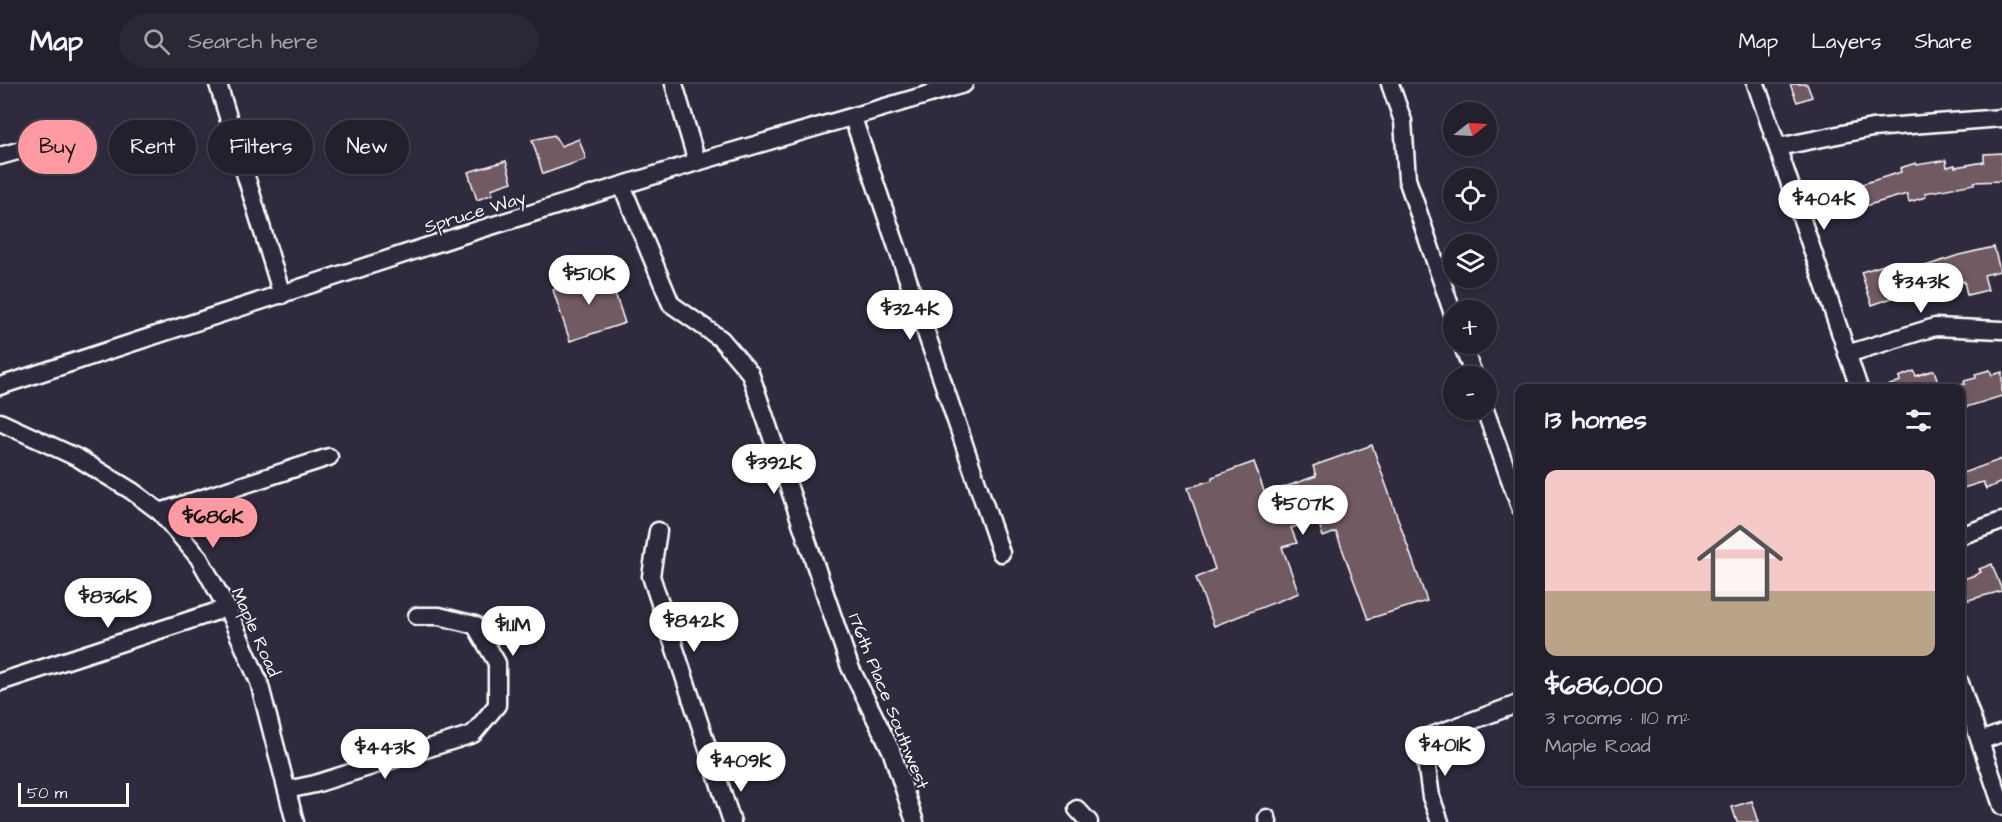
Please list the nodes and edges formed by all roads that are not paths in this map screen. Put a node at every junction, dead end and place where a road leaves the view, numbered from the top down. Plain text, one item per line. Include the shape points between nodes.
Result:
1 (218, 84) edge
2 (674, 84) edge
3 (964, 84) edge
4 (1390, 84) edge
5 (1756, 84) edge
6 (853, 118) junction
7 (2002, 118) edge
8 (1778, 147) junction
9 (18, 151) edge
10 (0, 156) edge
11 (697, 162) junction
12 (622, 186) junction
13 (282, 295) junction
14 (1448, 300) edge
15 (2002, 330) edge
16 (1847, 354) junction
17 (1858, 384) edge
18 (0, 386) edge
19 (1489, 420) edge
20 (0, 422) edge
21 (329, 457) dead end
22 (1515, 493) edge
23 (160, 512) junction
24 (2002, 521) edge
25 (658, 531) dead end
26 (1965, 534) edge
27 (1000, 553) dead end
28 (227, 608) junction
29 (417, 616) dead end
30 (0, 682) edge
31 (1965, 698) edge
32 (1515, 705) edge
33 (2002, 733) edge
34 (1980, 741) junction
35 (287, 790) junction
36 (2002, 806) edge
37 (1077, 809) dead end
38 (295, 822) edge
39 (732, 822) edge
40 (915, 822) edge
41 (1089, 822) edge
42 (1440, 822) edge

1 - 13 street
2 - 11 street
3 - 6 street, Spruce Way
4 - 14 street via 1403,121 1407,179
5 - 8 street
6 - 11 street, Spruce Way
6 - 27 street
7 - 8 street via 1872,128
8 - 16 street
9 - 10 street
11 - 12 street, Spruce Way
12 - 13 street, Spruce Way
12 - 40 street, 176th Place Southwest via 671,304 721,339 750,373 850,667 891,750
13 - 18 street, Spruce Way
15 - 16 street via 1935,327
16 - 17 street
19 - 22 street
20 - 23 street, Maple Road via 78,458
21 - 23 street
23 - 28 street, Maple Road via 199,558
24 - 26 street
25 - 39 street via 651,576
28 - 30 street
28 - 35 street, Maple Road via 259,682
29 - 35 street via 439,616 475,625 497,663 497,705 473,734
31 - 34 street
32 - 42 street via 1423,739 1431,797
33 - 34 street
34 - 36 street
35 - 38 street, Maple Road
37 - 41 street

